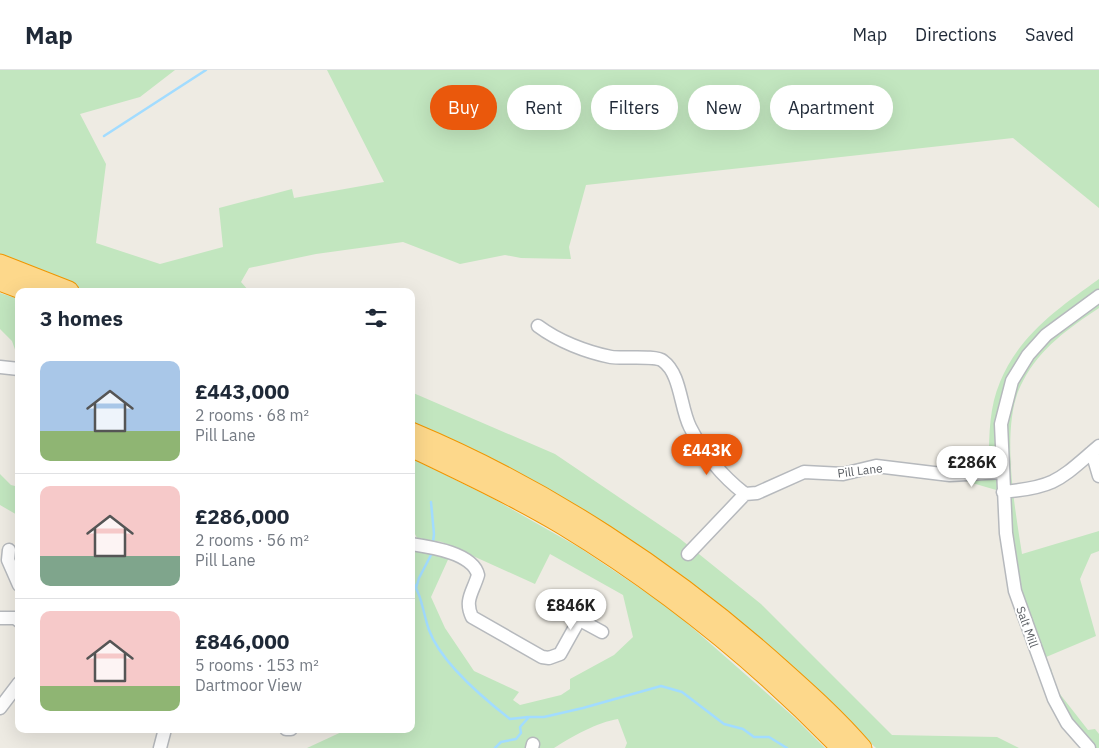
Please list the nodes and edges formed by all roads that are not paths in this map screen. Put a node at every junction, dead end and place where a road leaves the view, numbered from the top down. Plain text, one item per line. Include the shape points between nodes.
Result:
1 (0, 264) edge
2 (0, 281) edge
3 (18, 288) edge
4 (60, 288) edge
5 (1099, 296) edge
6 (538, 326) dead end
7 (0, 367) edge
8 (15, 369) edge
9 (415, 434) edge
10 (415, 449) edge
11 (1095, 449) edge
12 (1003, 472) junction
13 (1099, 476) edge
14 (1003, 492) junction
15 (745, 494) junction
16 (415, 545) edge
17 (688, 554) dead end
18 (6, 557) edge
19 (15, 576) edge
20 (554, 606) dead end
21 (15, 617) edge
22 (0, 618) edge
23 (579, 620) junction
24 (602, 632) dead end
25 (15, 688) edge
26 (0, 708) edge
27 (165, 733) edge
28 (160, 748) edge
29 (841, 748) edge
30 (862, 748) edge
31 (1089, 748) edge

1 - 4 highway
2 - 3 highway
5 - 12 street, Salt Mill via 1046,335 1028,355 1012,381 1001,424
6 - 15 street via 554,337 611,357 660,358 668,364 690,427 722,474
7 - 8 street
9 - 30 highway via 500,474 564,510 661,574 756,646
10 - 29 highway via 491,485 623,563 748,660
11 - 13 street
11 - 14 street via 1055,482 1034,489
12 - 14 street, Salt Mill
12 - 15 street, Pill Lane via 950,475 876,466 842,474 804,472 758,493
14 - 31 street, Salt Mill via 1015,591 1054,699 1068,723
15 - 17 street
16 - 23 street via 440,549 472,564 478,575 468,598 472,617 542,657 560,654
18 - 19 street
20 - 23 street
21 - 22 street
23 - 24 street
25 - 26 street
27 - 28 street

